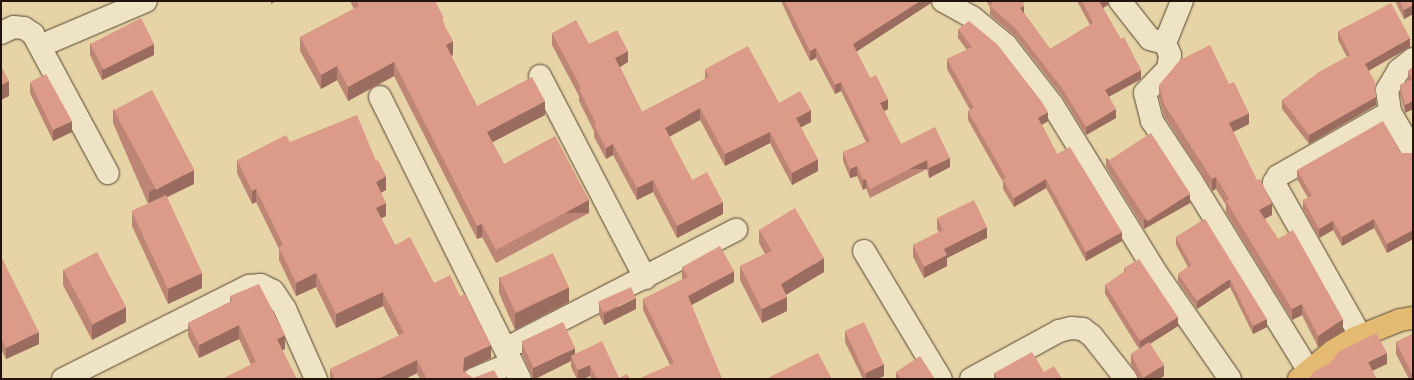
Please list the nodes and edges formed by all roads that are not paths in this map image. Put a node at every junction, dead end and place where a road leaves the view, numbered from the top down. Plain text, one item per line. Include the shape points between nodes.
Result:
1 (146, 1) edge
2 (943, 1) edge
3 (1120, 1) edge
4 (1182, 1) edge
5 (1, 33) edge
6 (1165, 43) junction
7 (40, 46) junction
8 (1413, 59) edge
9 (540, 76) dead end
10 (380, 97) dead end
11 (1390, 112) junction
12 (1413, 151) edge
13 (108, 173) dead end
14 (736, 230) dead end
15 (864, 251) dead end
16 (645, 278) junction
17 (1413, 318) edge
18 (1360, 335) junction
19 (513, 363) edge
20 (1304, 375) edge
21 (62, 379) edge
22 (316, 379) edge
23 (474, 379) edge
24 (941, 379) edge
25 (972, 379) edge
26 (1126, 379) edge
27 (1230, 379) edge

1 - 7 street
2 - 27 street via 972,18 1006,45 1052,104 1155,271
3 - 6 street via 1150,39
4 - 6 street
5 - 7 street via 14,27 24,28 33,34
6 - 20 street via 1170,55 1168,69 1145,93 1152,121 1200,193
7 - 13 street
8 - 11 street via 1391,79 1387,90
9 - 16 street
10 - 19 street
11 - 12 street
11 - 18 street via 1278,176 1274,182
14 - 16 street
15 - 24 street
16 - 19 street
17 - 18 main road via 1400,320
18 - 20 main road via 1333,351
19 - 23 street
21 - 22 street via 249,286 261,285 273,291 285,309
25 - 26 street via 1071,328 1083,329 1092,336

